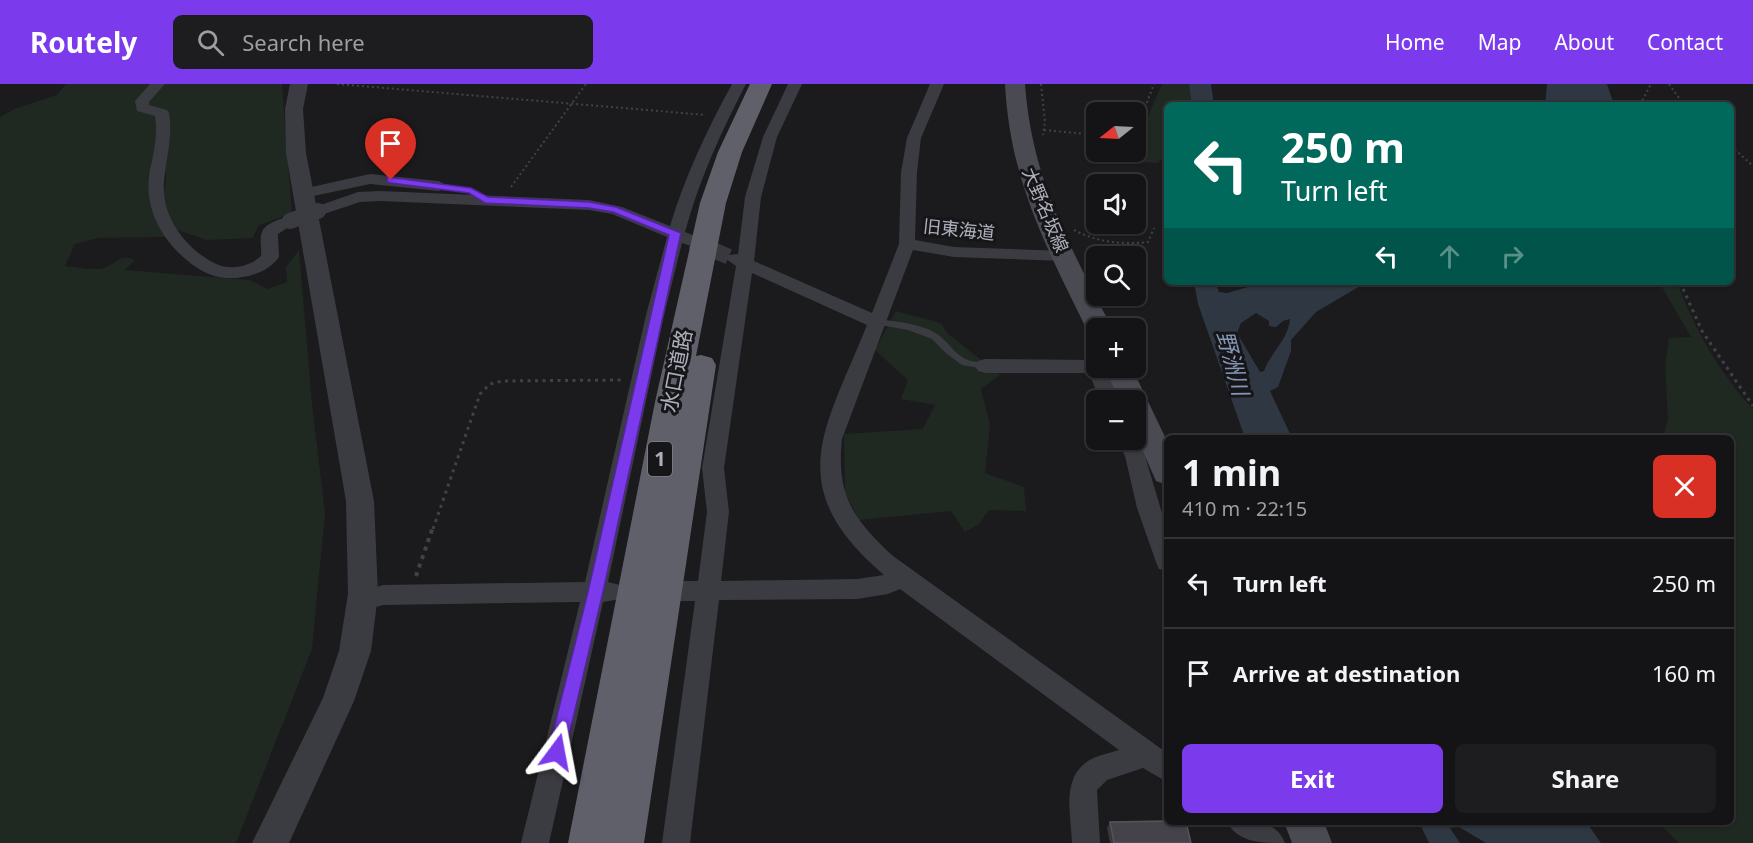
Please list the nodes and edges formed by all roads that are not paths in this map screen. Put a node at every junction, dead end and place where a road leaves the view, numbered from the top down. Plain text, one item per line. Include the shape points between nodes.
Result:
1 (158, 84) edge
2 (299, 84) edge
3 (739, 84) edge
4 (761, 84) edge
5 (777, 84) edge
6 (795, 84) edge
7 (937, 84) edge
8 (1015, 84) edge
9 (493, 201) junction
10 (311, 202) junction
11 (683, 237) junction
12 (907, 244) junction
13 (1064, 256) junction
14 (740, 261) junction
15 (1094, 318) edge
16 (877, 322) junction
17 (985, 366) joint
18 (1086, 367) edge
19 (1113, 378) edge
20 (1124, 390) edge
21 (1146, 427) edge
22 (1132, 450) edge
23 (1164, 466) edge
24 (1164, 553) edge
25 (902, 577) junction
26 (674, 591) dead end
27 (708, 591) junction
28 (604, 592) junction
29 (362, 601) junction
30 (1157, 762) edge
31 (1245, 825) edge
32 (1305, 825) edge
33 (270, 843) edge
34 (535, 843) edge
35 (590, 843) edge
36 (622, 843) edge
37 (676, 843) edge
38 (1086, 843) edge
39 (1270, 843) edge
40 (1312, 843) edge

1 - 10 street, bridge via 142,100 142,108 162,113 165,124 157,206 192,259 219,273 259,267 270,257 270,232
2 - 10 street via 293,125
3 - 11 street via 720,116
4 - 35 highway, 水口道路 / 1 via 734,142 713,202 671,402
5 - 36 highway, 水口道路 / 1 via 747,156 727,227
6 - 14 street via 770,137
7 - 12 street, 旧東海道 via 914,138
8 - 13 main road, 大野名坂線 via 1015,116 1023,159 1035,196
9 - 10 street via 380,196
9 - 10 street via 471,191 370,179
9 - 11 street via 589,205 616,210
10 - 29 street via 360,501
11 - 28 street via 643,376
12 - 13 street, 旧東海道 via 954,252
12 - 16 street
13 - 15 main road, 大野名坂線
14 - 16 street
14 - 27 street via 713,468 718,512
16 - 17 lane via 910,327 935,337 965,363
16 - 25 street via 832,439 828,459 830,485 850,527 866,547
17 - 18 street
19 - 20 main road
21 - 23 main road
22 - 24 street
25 - 27 street via 888,584 858,589
25 - 30 street
26 - 27 street
27 - 37 street
28 - 29 street via 383,595
28 - 34 street
29 - 33 street via 355,651 338,701
30 - 38 street via 1098,770 1083,785
31 - 39 street
32 - 40 main road

